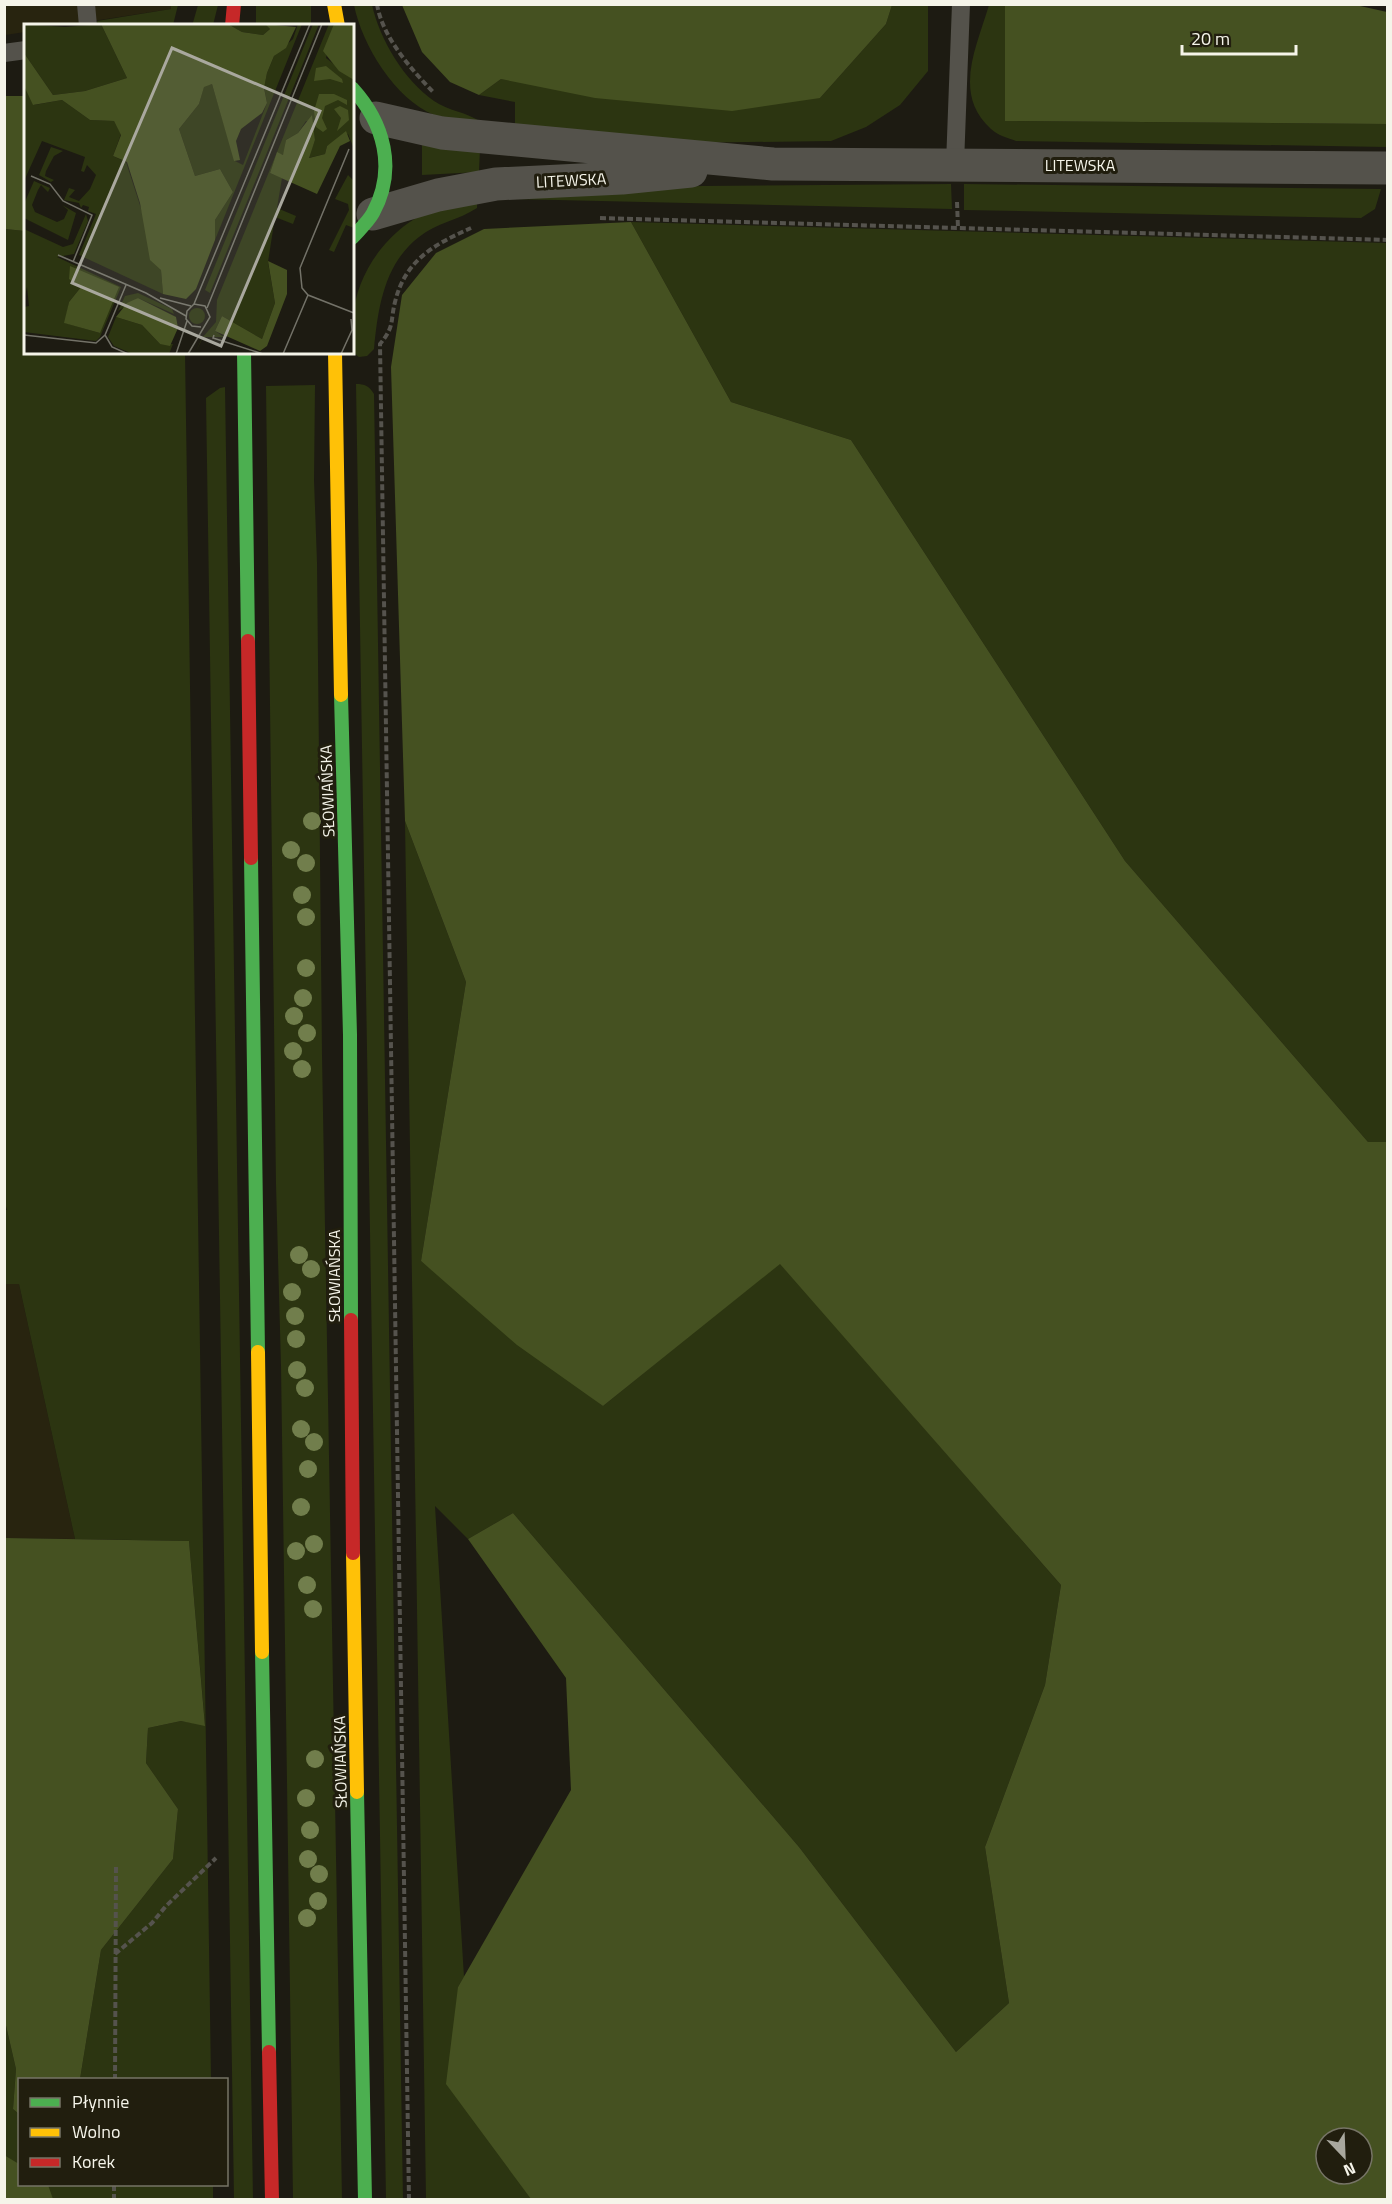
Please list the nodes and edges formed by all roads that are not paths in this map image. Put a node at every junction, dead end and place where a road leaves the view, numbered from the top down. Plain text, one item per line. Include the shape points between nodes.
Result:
1 (86, 4) edge
2 (234, 4) edge
3 (334, 4) edge
4 (961, 4) edge
5 (87, 24) edge
6 (232, 24) edge
7 (338, 24) edge
8 (24, 50) edge
9 (4, 53) edge
10 (354, 90) edge
11 (376, 118) junction
12 (773, 164) junction
13 (955, 164) junction
14 (1388, 168) edge
15 (363, 226) edge
16 (244, 354) edge
17 (334, 354) edge
18 (272, 2199) edge
19 (365, 2199) edge

1 - 5 lane
2 - 6 main road
3 - 7 main road
4 - 13 lane
8 - 9 lane
10 - 11 main road
11 - 12 street, LITEWSKA via 442,133
11 - 15 main road via 384,141 383,191
12 - 13 street, LITEWSKA
12 - 15 street, LITEWSKA via 622,178 496,184 438,195
13 - 14 street, LITEWSKA
16 - 18 main road
17 - 19 main road, SŁOWIAŃSKA via 350,1035 351,1445

